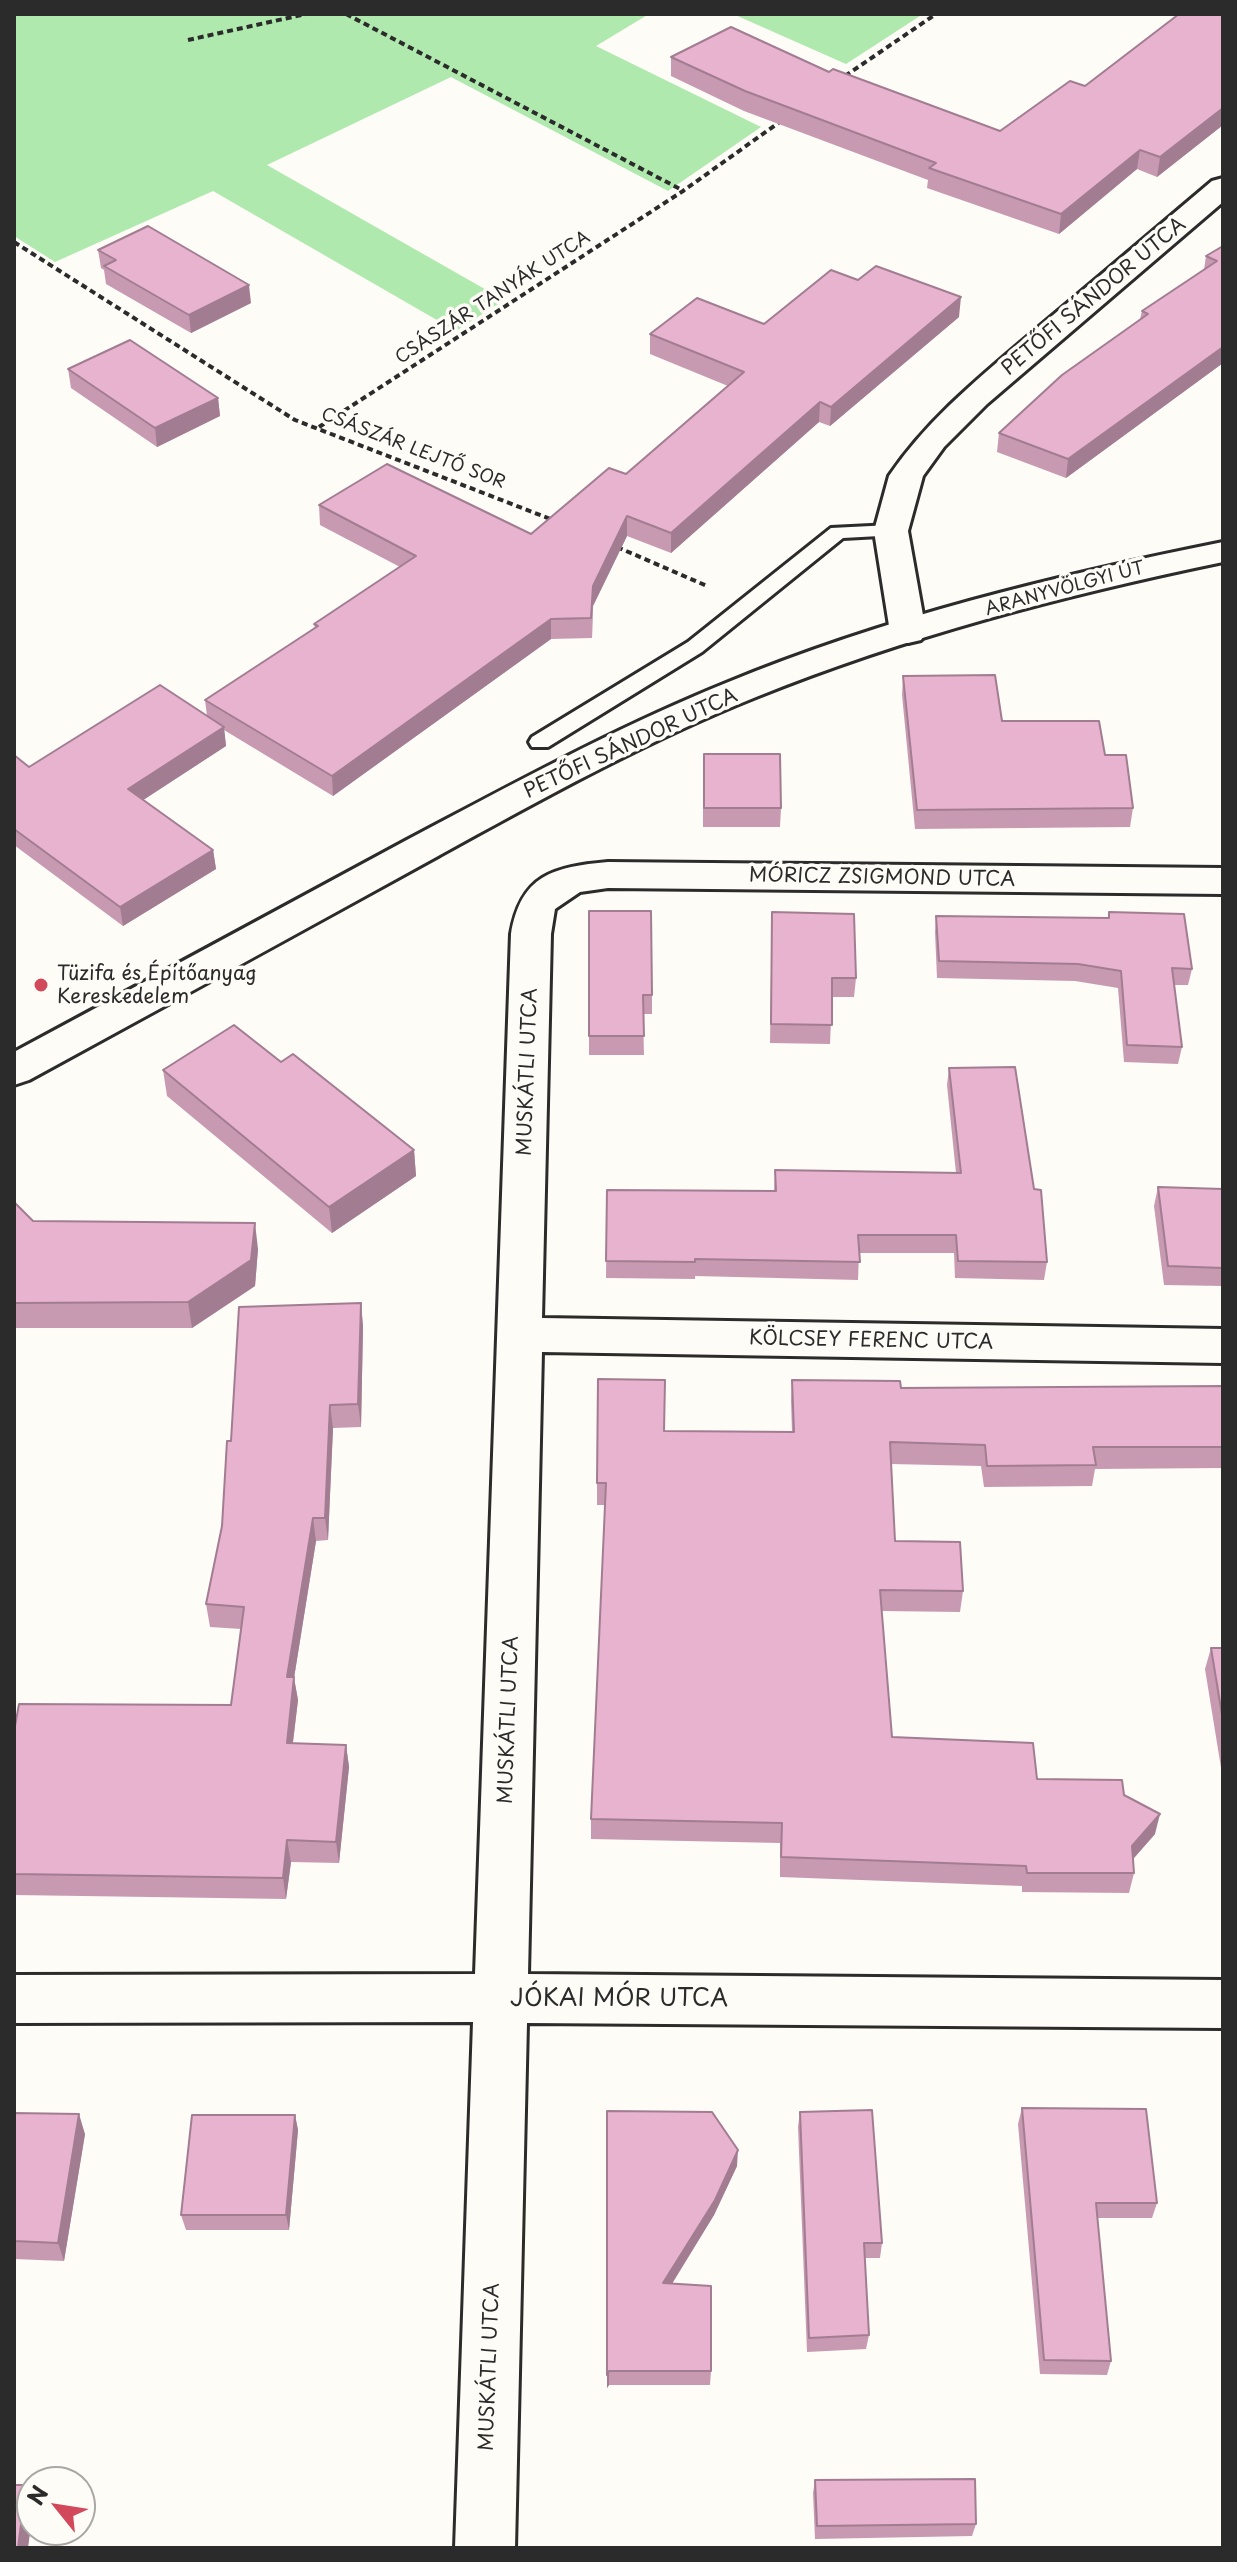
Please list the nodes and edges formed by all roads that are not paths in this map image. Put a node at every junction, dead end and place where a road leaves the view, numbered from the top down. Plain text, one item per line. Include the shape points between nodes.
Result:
1 (1223, 187) edge
2 (891, 531) junction
3 (1223, 552) edge
4 (908, 632) junction
5 (540, 742) dead end
6 (1223, 881) edge
7 (546, 895) joint
8 (14, 1070) edge
9 (520, 1335) junction
10 (1223, 1346) edge
11 (501, 1998) junction
12 (14, 1999) edge
13 (1223, 2004) edge
14 (485, 2548) edge

1 - 2 street, PETŐFI SÁNDOR UTCA via 932,440 906,476
2 - 4 street, PETŐFI SÁNDOR UTCA
2 - 5 lane via 838,532 695,647
3 - 4 street, ARANYVÖLGYI ÚT via 1043,593
4 - 8 street, PETŐFI SÁNDOR UTCA via 806,665 677,717
6 - 7 street, MÓRICZ ZSIGMOND UTCA via 608,875 578,877
7 - 9 street, MUSKÁTLI UTCA via 535,909 531,934
9 - 10 street, KÖLCSEY FERENC UTCA
9 - 11 street, MUSKÁTLI UTCA
11 - 12 street, JÓKAI MÓR UTCA
11 - 13 street, JÓKAI MÓR UTCA
11 - 14 street, MUSKÁTLI UTCA

